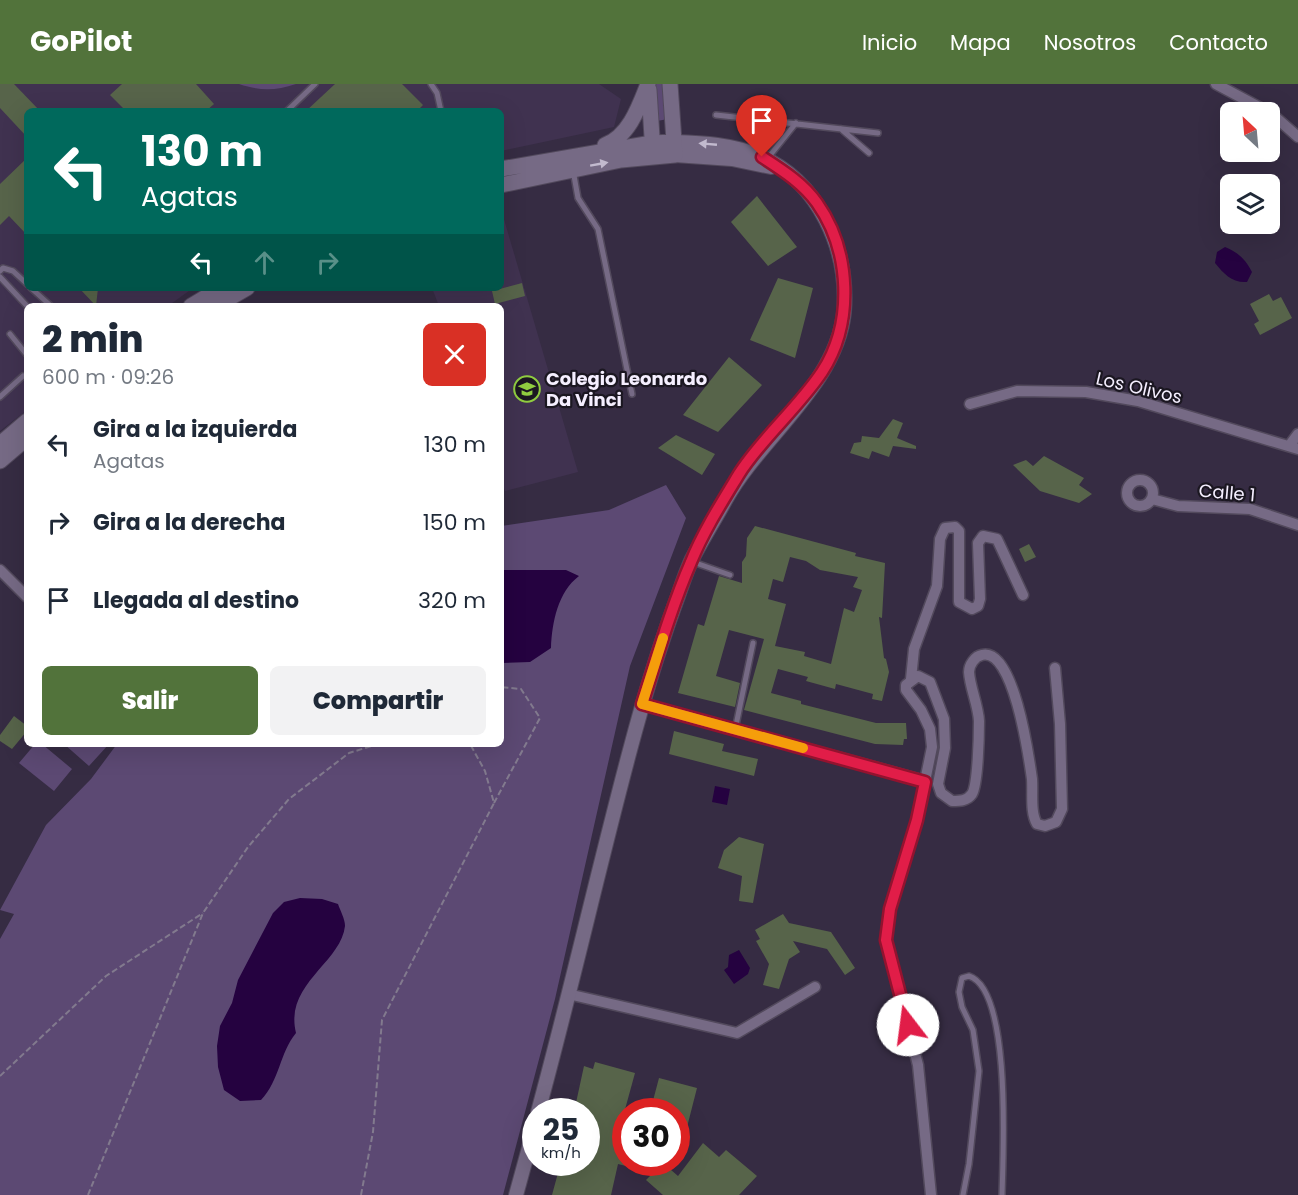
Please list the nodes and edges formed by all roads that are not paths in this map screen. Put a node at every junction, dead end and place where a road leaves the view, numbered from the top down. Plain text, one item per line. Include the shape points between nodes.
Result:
1 (315, 84) edge
2 (431, 84) edge
3 (648, 84) edge
4 (670, 84) edge
5 (1216, 84) edge
6 (290, 108) edge
7 (440, 108) edge
8 (716, 115) dead end
9 (796, 123) junction
10 (840, 128) junction
11 (878, 133) dead end
12 (1298, 137) edge
13 (652, 149) junction
14 (675, 149) junction
15 (869, 153) dead end
16 (581, 154) junction
17 (765, 163) junction
18 (504, 168) edge
19 (573, 169) junction
20 (504, 183) edge
21 (0, 270) edge
22 (0, 277) edge
23 (24, 282) edge
24 (34, 291) edge
25 (216, 291) edge
26 (242, 291) edge
27 (24, 303) edge
28 (48, 303) edge
29 (196, 303) edge
30 (221, 303) edge
31 (10, 334) dead end
32 (24, 351) edge
33 (24, 376) dead end
34 (633, 394) dead end
35 (0, 397) edge
36 (970, 404) dead end
37 (24, 424) edge
38 (1298, 434) edge
39 (24, 441) edge
40 (0, 444) edge
41 (1293, 448) edge
42 (0, 461) edge
43 (1152, 499) dead end
44 (1298, 525) edge
45 (691, 561) junction
46 (0, 570) edge
47 (730, 575) dead end
48 (24, 594) edge
49 (1023, 595) dead end
50 (753, 643) dead end
51 (1055, 668) dead end
52 (911, 679) junction
53 (642, 704) junction
54 (735, 730) junction
55 (925, 782) junction
56 (815, 987) dead end
57 (568, 994) junction
58 (542, 1098) edge
59 (522, 1173) edge
60 (516, 1195) edge
61 (931, 1195) edge
62 (963, 1195) edge
63 (1002, 1195) edge

1 - 6 lane
2 - 7 lane
3 - 13 main road
3 - 16 main road via 621,137
4 - 14 main road
5 - 12 street via 1272,114
8 - 9 lane
9 - 10 lane
9 - 17 lane
10 - 11 lane
10 - 15 lane
13 - 14 main road
13 - 16 main road
19 -> 13 main road
14 - 17 street via 719,145
16 - 18 main road
17 - 45 street via 803,186 829,225 842,270 844,314 823,370 741,472
19 - 20 main road
19 - 34 lane via 578,198 598,230
21 - 23 lane via 7,268
22 - 27 lane
24 - 28 lane
25 - 29 main road
26 - 30 main road
31 - 32 lane
33 - 35 lane
36 - 41 street, Los Olivos via 1017,391 1086,392 1138,401
37 - 40 main road
38 - 41 street
39 - 42 main road
43 - 44 street, Calle 1 via 1178,506 1250,509
45 - 47 lane
45 - 53 street
46 - 48 street
49 - 52 street via 997,539 983,536 978,543 980,599 972,609 964,607 959,602 959,531 956,527 945,528 940,539 937,586 914,649
50 - 54 lane
51 - 52 street via 1062,809 1056,822 1045,826 1034,819 1024,728 1013,691 997,660 982,654 975,658 969,671 979,721 976,781 972,794 964,801 952,801 941,793 938,784 945,748 944,719 930,682 918,676
52 - 55 street via 906,690 930,729 932,747
53 - 54 street
53 - 57 street
54 - 55 street
55 - 61 street via 890,909 886,940 918,1065
56 - 57 street via 737,1033
57 - 58 street
59 - 60 street
62 - 63 lane via 979,1071 973,1030 959,992 962,978 969,976 980,982 1000,1036 1004,1115

